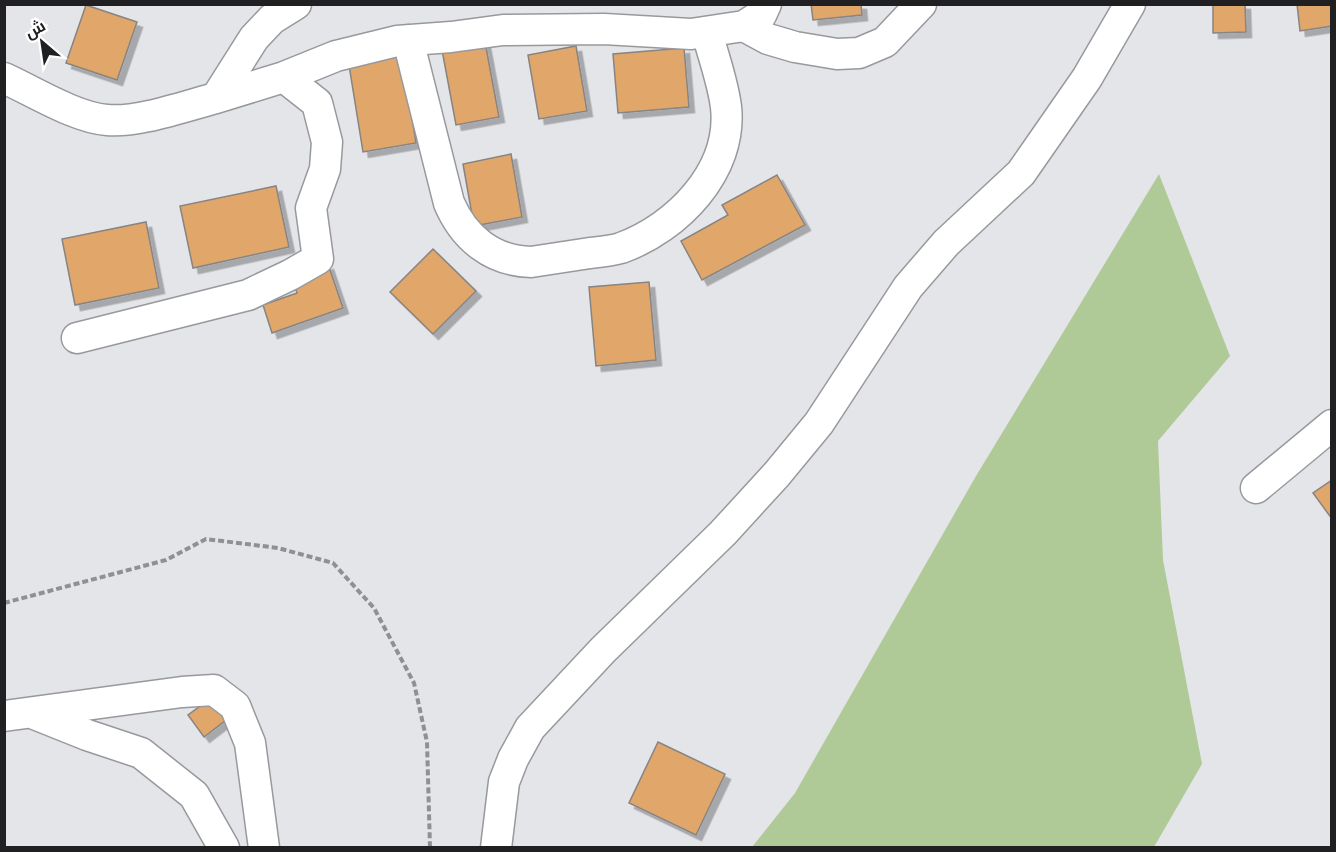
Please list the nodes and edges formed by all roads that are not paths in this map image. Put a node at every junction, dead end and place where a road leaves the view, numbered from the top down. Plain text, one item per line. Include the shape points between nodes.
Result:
1 (296, 4) edge
2 (766, 4) edge
3 (921, 4) edge
4 (1130, 4) edge
5 (744, 26) junction
6 (707, 32) junction
7 (408, 40) junction
8 (284, 77) junction
9 (4, 78) edge
10 (216, 98) junction
11 (77, 338) dead end
12 (1332, 424) edge
13 (1256, 488) dead end
14 (19, 715) edge
15 (224, 848) edge
16 (264, 848) edge
17 (496, 848) edge

1 - 10 street via 272,19 254,38
2 - 5 street via 761,15
3 - 5 street via 885,42 859,52 837,54 795,46 768,39
4 - 17 street via 1087,78 1021,173 946,243 908,287 819,423 777,474 530,728 504,782
5 - 6 street
6 - 7 street via 502,30
6 - 7 street via 724,99 726,124 720,152 694,197 661,228 618,249 531,262 508,260 485,249 455,216
7 - 8 street via 336,56
8 - 10 street
8 - 11 street via 317,103 327,142 325,170 311,208 318,259 248,294
9 - 10 street via 85,116 108,120 131,119
12 - 13 street
14 - 15 street via 141,753 194,795
14 - 16 street via 214,690 236,706 250,743

